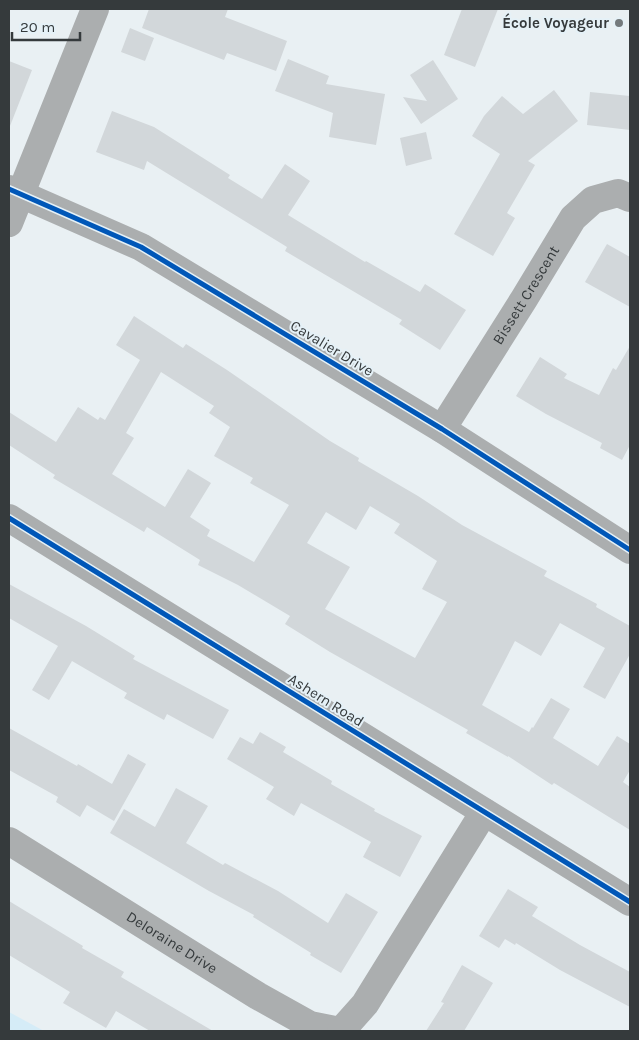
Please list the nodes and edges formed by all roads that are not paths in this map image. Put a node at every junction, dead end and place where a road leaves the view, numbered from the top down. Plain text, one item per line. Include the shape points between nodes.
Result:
1 (95, 9) edge
2 (14, 192) edge
3 (630, 198) edge
4 (9, 223) edge
5 (442, 428) junction
6 (9, 518) edge
7 (630, 550) edge
8 (484, 812) junction
9 (9, 841) edge
10 (630, 902) edge
11 (341, 1031) edge

1 - 2 street
2 - 4 street
2 - 5 street, Cavalier Drive via 141,247
3 - 5 street, Bissett Crescent via 618,193 593,200 573,218
5 - 7 street, Cavalier Drive
6 - 8 street, Ashern Road
8 - 10 street, Ashern Road
8 - 11 street, Deloraine Drive via 365,1004
9 - 11 street, Deloraine Drive via 258,996 310,1025

